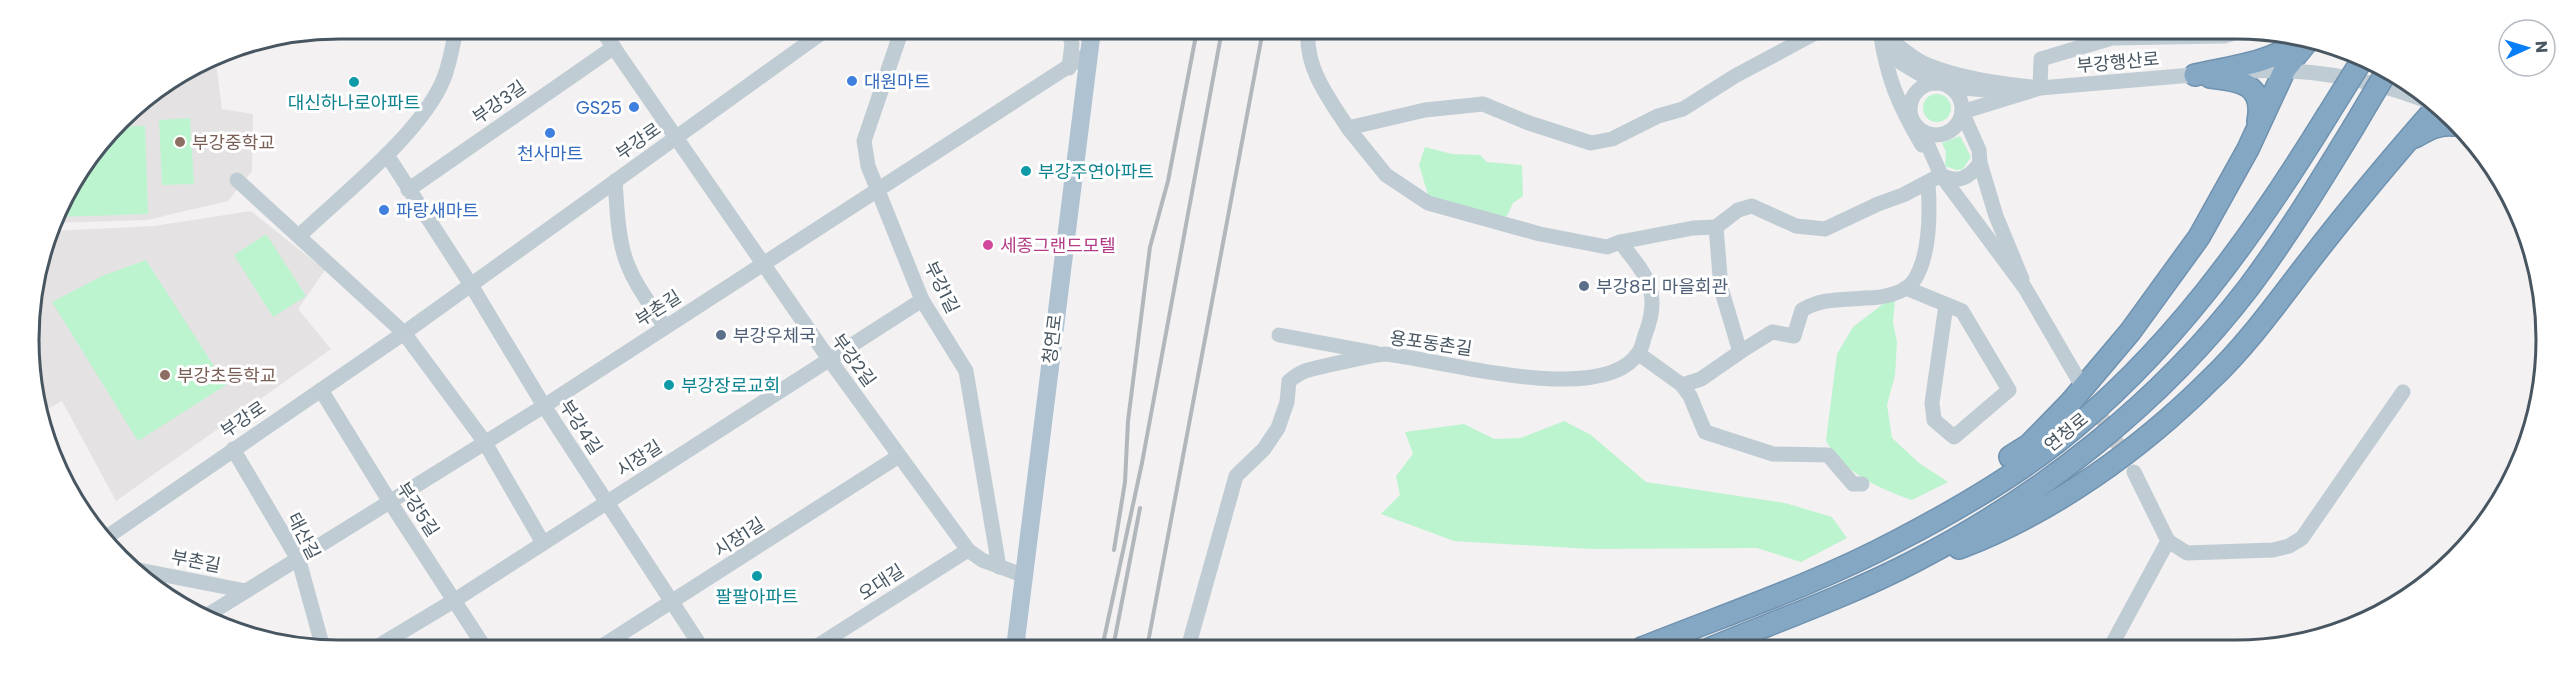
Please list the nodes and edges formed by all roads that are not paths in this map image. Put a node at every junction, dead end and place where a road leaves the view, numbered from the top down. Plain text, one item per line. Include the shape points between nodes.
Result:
1 (454, 39) edge
2 (605, 39) edge
3 (611, 39) edge
4 (813, 39) edge
5 (899, 39) edge
6 (1071, 39) edge
7 (1091, 39) edge
8 (1308, 39) edge
9 (1804, 39) edge
10 (1881, 39) edge
11 (1883, 39) edge
12 (1885, 39) edge
13 (1889, 39) edge
14 (2112, 39) edge
15 (2295, 45) edge
16 (2303, 47) edge
17 (1089, 53) junction
18 (2358, 66) edge
19 (1069, 68) junction
20 (2284, 69) junction
21 (2194, 75) junction
22 (2383, 77) edge
23 (1942, 85) junction
24 (2033, 89) junction
25 (2406, 93) edge
26 (1910, 106) junction
27 (1962, 112) junction
28 (2432, 112) edge
29 (2445, 124) edge
30 (1348, 128) junction
31 (2257, 129) junction
32 (1922, 132) junction
33 (676, 138) junction
34 (1975, 141) junction
35 (2406, 142) junction
36 (387, 155) junction
37 (1980, 163) junction
38 (1934, 179) junction
39 (237, 180) dead end
40 (615, 181) junction
41 (408, 190) junction
42 (878, 191) junction
43 (1716, 227) junction
44 (300, 235) junction
45 (1620, 242) junction
46 (762, 263) junction
47 (471, 285) junction
48 (1906, 288) junction
49 (2025, 288) junction
50 (922, 300) junction
51 (1946, 305) junction
52 (665, 327) junction
53 (404, 333) junction
54 (1279, 335) dead end
55 (1740, 352) junction
56 (1382, 354) junction
57 (1639, 354) junction
58 (829, 359) junction
59 (2078, 379) tunnel mouth
60 (1682, 385) junction
61 (321, 390) junction
62 (2403, 392) dead end
63 (544, 406) junction
64 (484, 441) junction
65 (233, 449) junction
66 (899, 456) junction
67 (2134, 472) tunnel mouth
68 (1862, 484) dead end
69 (390, 502) junction
70 (607, 502) junction
71 (110, 534) edge
72 (2168, 541) junction
73 (543, 543) junction
74 (968, 550) junction
75 (299, 561) junction
76 (1853, 562) junction
77 (999, 567) junction
78 (150, 572) edge
79 (1024, 576) junction
80 (1875, 581) junction
81 (246, 591) junction
82 (455, 600) junction
83 (674, 602) junction
84 (213, 612) edge
85 (321, 639) edge
86 (388, 640) edge
87 (480, 640) edge
88 (612, 640) edge
89 (697, 640) edge
90 (827, 640) edge
91 (1016, 640) edge
92 (1190, 640) edge
93 (1661, 640) edge
94 (1731, 640) edge
95 (2114, 640) edge

1 - 36 street via 444,80 428,108
2 - 41 street, 부강3길
3 - 33 street, 부강3길
4 - 33 street, 부강로
5 - 42 street, 부강1길 via 864,141
6 - 19 street
7 - 17 main road, 청연로
8 - 30 street via 1315,76
9 - 30 street via 1683,109 1658,116 1612,139 1591,143 1482,104 1425,110
10 - 38 street via 1886,70
11 - 26 street
12 - 23 street via 1900,62
13 - 24 street via 1926,64
14 - 24 street via 2041,59
15 - 21 highway via 2257,62
16 - 20 highway
17 - 19 street, 부촌길
17 - 79 main road, 청연로
18 - 76 highway, 연청로, bridge via 2284,185 2224,271 2170,336 2121,386 2055,444 1977,495
19 - 42 street, 부촌길
20 - 21 street, 부강행산로
20 - 25 street, 부강행산로 via 2343,76
20 - 31 highway
21 - 24 street, 부강행산로
21 - 31 highway via 2246,83 2257,95 2261,108
22 - 80 highway, 연청로, bridge via 2306,205 2248,288 2189,357 2069,466 1988,520
23 - 24 street
23 - 26 street via 1928,84 1916,93
23 - 27 street, 부강행산로 via 1959,98
24 - 27 street, 부강행산로
24 - 34 street, 부강행산로 via 1983,112 1973,124
26 - 32 street via 1912,121
27 - 32 street via 1956,126 1944,134
27 - 34 street, 부강행산로
28 - 35 highway
29 - 35 highway
30 - 45 street via 1386,175 1428,203 1540,234 1607,247
31 - 76 highway via 2199,237 2130,332 2070,403 2029,445
32 - 38 street
33 - 40 street, 부강로
33 - 46 street, 부강2길
34 - 37 street, 부강행산로
35 - 80 highway via 2212,379 2144,438 2075,488 1994,535
36 - 41 street
36 - 44 street
37 - 38 street via 1963,179
37 - 49 street, 부강행산로
38 - 43 street via 1825,230 1796,226 1752,206 1738,210
38 - 48 street via 1926,245 1915,279
38 - 49 street
39 - 44 street
40 - 47 street, 부강로
40 - 52 street via 624,256
41 - 47 street
42 - 46 street, 부촌길
42 - 50 street, 부강1길
43 - 45 street
43 - 55 street via 1721,288
44 - 53 street
45 - 57 street via 1641,268 1654,297
46 - 52 street, 부촌길
46 - 58 street, 부강2길
47 - 53 street, 부강로
47 - 63 street, 부강4길
48 - 51 street
48 - 55 street via 1889,295 1830,298 1809,306 1802,310 1794,336 1772,332
49 - 59 street
50 - 58 street, 시장길
50 - 77 street, 부강1길 via 966,371
51 - 51 street via 1962,311 2009,390 1954,437 1934,420 1932,403
52 - 63 street, 부촌길
53 - 61 street, 부강로
53 - 64 street
54 - 56 street
55 - 60 street via 1701,378
56 - 57 street, 용포동촌길 via 1572,381 1604,376
56 - 92 street, 용포동촌길 via 1305,371 1289,381 1278,428 1264,449 1236,476
57 - 60 street
58 - 66 street, 부강2길
58 - 70 street, 시장길
60 - 68 street via 1705,432 1773,454 1828,454 1853,484
61 - 65 street, 부강로
61 - 69 street, 부강5길
62 - 72 street via 2302,538 2273,550 2187,553
63 - 64 street, 부촌길
63 - 70 street, 부강4길
64 - 69 street, 부촌길
64 - 73 street
65 - 71 street, 부강로
65 - 75 street, 태산길
66 - 74 street, 부강2길
66 - 83 street, 시장1길
67 - 72 street
69 - 75 street, 부촌길
69 - 82 street, 부강5길
70 - 73 street, 시장길
70 - 83 street, 부강4길
72 - 95 street
73 - 82 street, 시장길
74 - 77 street, 부강2길
74 - 90 street, 오대길
75 - 81 street, 부촌길
75 - 85 street, 태산길
76 - 93 highway, 연청로
77 - 79 street, 부강2길
78 - 81 street, 부촌길
79 - 91 main road, 청연로
80 - 94 highway, 연청로
81 - 84 street, 부촌길
82 - 86 street, 시장길
82 - 87 street, 부강5길
83 - 88 street, 시장1길
83 - 89 street, 부강4길

